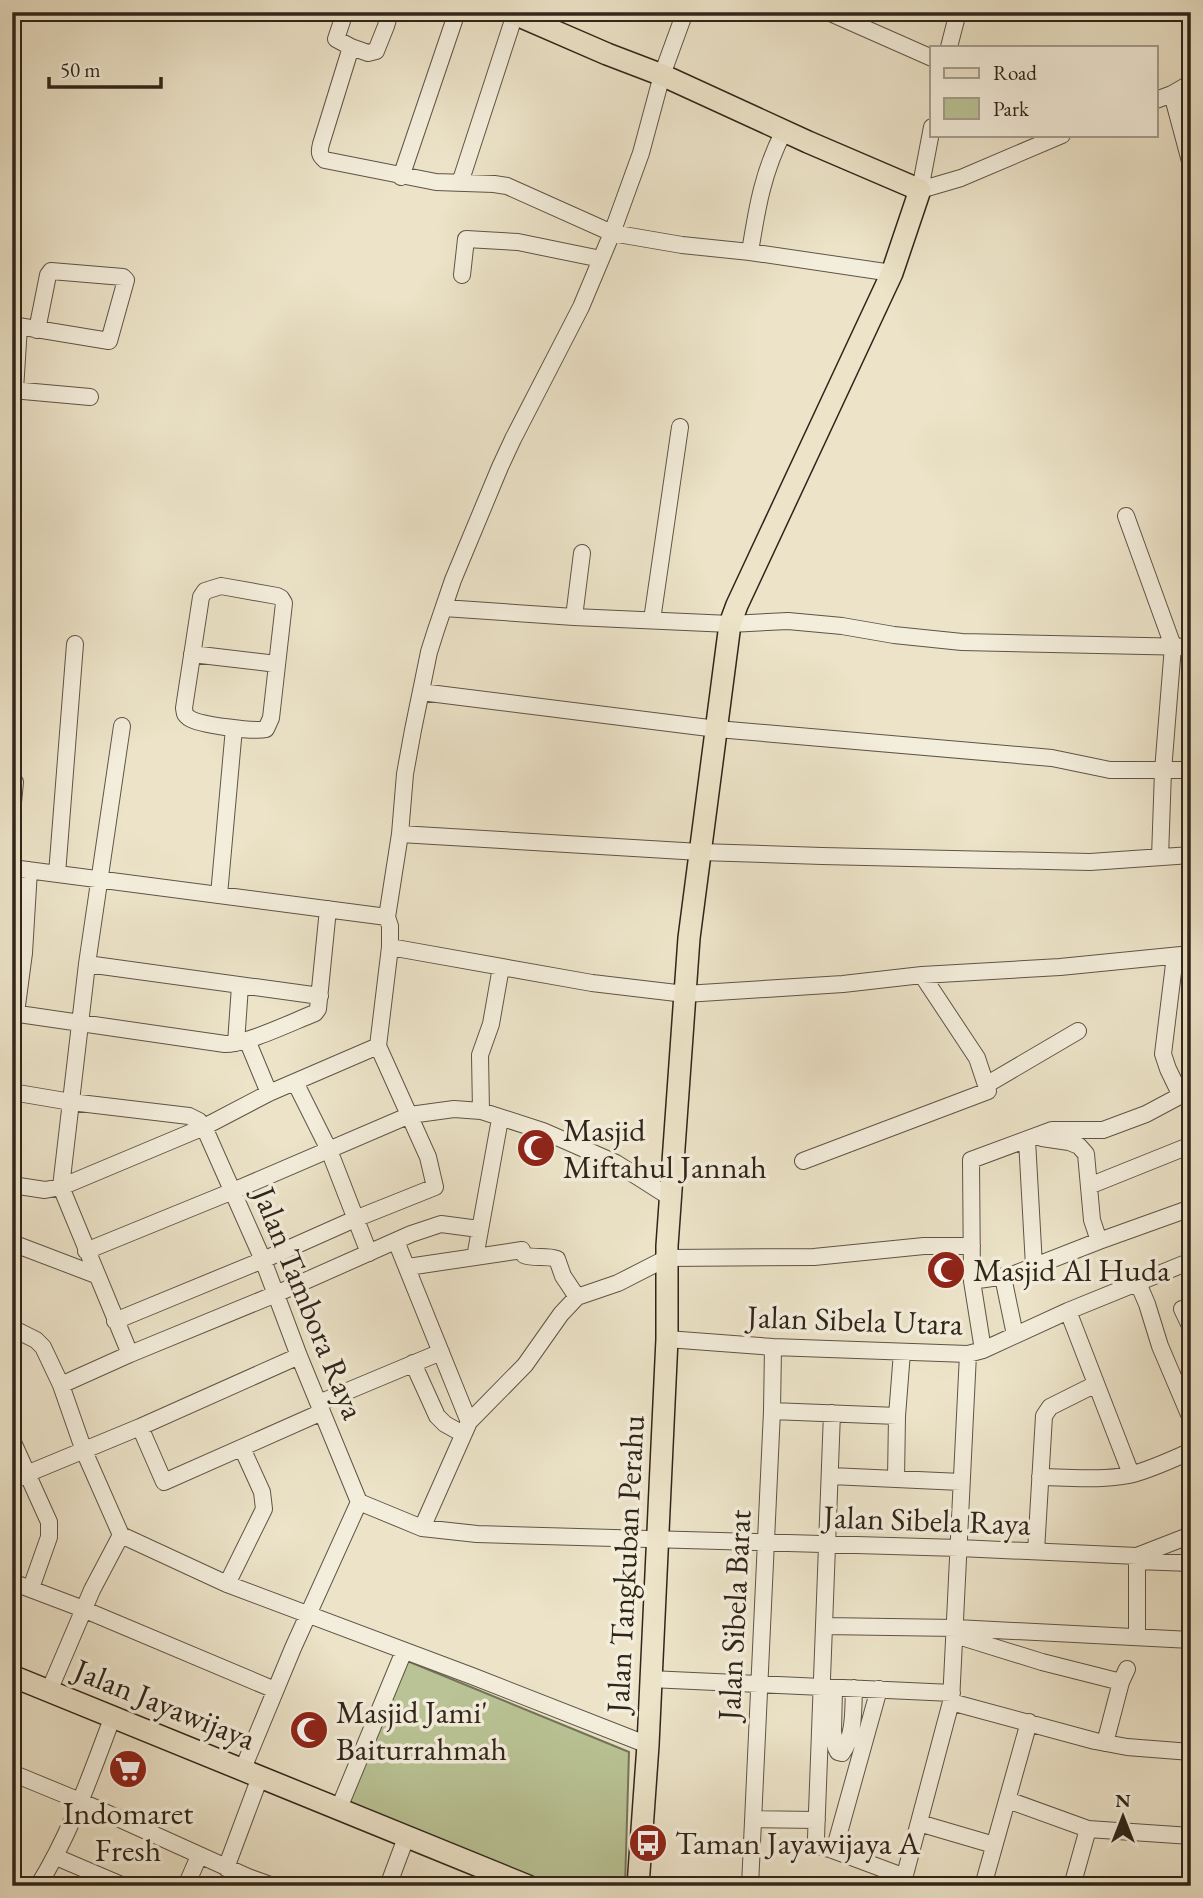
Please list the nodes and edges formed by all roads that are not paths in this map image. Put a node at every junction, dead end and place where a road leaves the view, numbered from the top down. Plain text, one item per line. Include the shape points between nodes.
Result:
1 (345, 12) edge
2 (390, 12) edge
3 (457, 12) edge
4 (685, 12) edge
5 (828, 12) edge
6 (958, 12) edge
7 (512, 13) edge
8 (949, 46) edge
9 (351, 47) junction
10 (930, 57) edge
11 (662, 75) junction
12 (1191, 83) edge
13 (1172, 93) junction
14 (1158, 99) edge
15 (784, 131) junction
16 (930, 136) edge
17 (1060, 136) edge
18 (1191, 164) edge
19 (401, 177) junction
20 (460, 183) junction
21 (920, 190) junction
22 (612, 233) junction
23 (750, 252) junction
24 (601, 259) junction
25 (892, 273) junction
26 (462, 275) dead end
27 (16, 326) edge
28 (37, 330) junction
29 (14, 390) edge
30 (90, 397) dead end
31 (680, 427) dead end
32 (1126, 516) dead end
33 (582, 553) dead end
34 (444, 608) junction
35 (574, 617) junction
36 (652, 620) junction
37 (730, 624) junction
38 (75, 644) dead end
39 (1173, 646) junction
40 (1191, 647) edge
41 (192, 654) junction
42 (277, 664) junction
43 (421, 692) junction
44 (122, 726) dead end
45 (234, 728) junction
46 (717, 729) junction
47 (1191, 770) edge
48 (1163, 771) junction
49 (16, 782) dead end
50 (12, 813) edge
51 (401, 834) junction
52 (700, 852) junction
53 (1191, 855) edge
54 (1160, 857) junction
55 (20, 869) edge
56 (57, 874) junction
57 (99, 880) junction
58 (219, 895) junction
59 (328, 909) junction
60 (387, 917) junction
61 (390, 947) junction
62 (18, 952) edge
63 (1183, 955) edge
64 (87, 964) junction
65 (501, 967) junction
66 (922, 975) junction
67 (240, 986) junction
68 (685, 994) junction
69 (320, 996) junction
70 (14, 1013) edge
71 (79, 1024) junction
72 (1078, 1031) dead end
73 (242, 1041) junction
74 (378, 1046) junction
75 (295, 1082) junction
76 (986, 1085) junction
77 (12, 1092) edge
78 (269, 1093) junction
79 (1186, 1093) edge
80 (71, 1102) junction
81 (481, 1111) junction
82 (410, 1115) junction
83 (500, 1119) junction
84 (204, 1127) junction
85 (1030, 1139) junction
86 (1191, 1145) edge
87 (329, 1150) junction
88 (803, 1161) dead end
89 (12, 1185) edge
90 (1089, 1186) junction
91 (61, 1187) junction
92 (233, 1191) junction
93 (671, 1200) junction
94 (1191, 1208) edge
95 (355, 1219) junction
96 (480, 1229) junction
97 (396, 1241) junction
98 (1099, 1241) junction
99 (12, 1242) edge
100 (972, 1246) junction
101 (86, 1251) junction
102 (476, 1252) dead end
103 (667, 1252) junction
104 (369, 1253) junction
105 (263, 1260) junction
106 (1191, 1261) edge
107 (1034, 1266) junction
108 (408, 1267) junction
109 (96, 1275) junction
110 (1003, 1277) junction
111 (972, 1281) junction
112 (1138, 1283) junction
113 (276, 1294) junction
114 (577, 1297) junction
115 (1182, 1309) dead end
116 (1068, 1311) junction
117 (115, 1321) junction
118 (12, 1328) edge
119 (1191, 1328) edge
120 (1015, 1335) junction
121 (667, 1339) junction
122 (773, 1347) junction
123 (441, 1352) junction
124 (902, 1352) junction
125 (975, 1352) junction
126 (130, 1354) junction
127 (299, 1356) junction
128 (412, 1363) junction
129 (1096, 1384) junction
130 (61, 1385) junction
131 (320, 1407) junction
132 (772, 1411) junction
133 (832, 1413) junction
134 (897, 1416) junction
135 (1191, 1419) edge
136 (140, 1427) junction
137 (466, 1428) junction
138 (12, 1440) edge
139 (242, 1448) junction
140 (84, 1451) junction
141 (1191, 1451) edge
142 (1131, 1474) junction
143 (19, 1476) edge
144 (831, 1476) junction
145 (1040, 1478) junction
146 (896, 1479) junction
147 (961, 1482) junction
148 (359, 1502) junction
149 (422, 1528) junction
150 (121, 1535) junction
151 (1191, 1535) edge
152 (658, 1540) junction
153 (765, 1542) junction
154 (827, 1544) junction
155 (959, 1548) junction
156 (1036, 1551) junction
157 (1137, 1558) junction
158 (1191, 1563) edge
159 (12, 1582) edge
160 (227, 1584) junction
161 (31, 1588) junction
162 (85, 1610) junction
163 (308, 1616) junction
164 (824, 1626) junction
165 (956, 1632) junction
166 (1137, 1637) junction
167 (1191, 1640) edge
168 (404, 1651) junction
169 (12, 1676) edge
170 (650, 1679) junction
171 (760, 1684) junction
172 (827, 1687) junction
173 (854, 1688) junction
174 (879, 1689) junction
175 (275, 1690) junction
176 (50, 1691) junction
177 (951, 1697) junction
178 (113, 1716) junction
179 (1028, 1722) junction
180 (1105, 1743) junction
181 (648, 1745) junction
182 (1191, 1752) edge
183 (12, 1773) edge
184 (251, 1774) junction
185 (1008, 1800) junction
186 (80, 1801) junction
187 (339, 1808) junction
188 (753, 1819) junction
189 (817, 1820) junction
190 (919, 1823) junction
191 (1088, 1829) junction
192 (407, 1835) junction
193 (1191, 1836) edge
194 (994, 1845) junction
195 (830, 1849) junction
196 (199, 1856) junction
197 (56, 1857) junction
198 (226, 1868) junction
199 (246, 1881) edge
200 (903, 1881) edge
201 (38, 1886) edge
202 (124, 1886) edge
203 (187, 1886) edge
204 (273, 1886) edge
205 (388, 1886) edge
206 (528, 1886) edge
207 (638, 1886) edge
208 (750, 1886) edge
209 (983, 1886) edge
210 (1072, 1886) edge

1 - 9 street via 335,39
2 - 9 street via 376,51
3 - 19 street
4 - 11 street
5 - 10 street
6 - 8 street
7 - 11 main road
7 - 20 street
9 - 19 street via 319,152 325,160
11 - 15 main road
11 - 22 street via 641,153
12 - 13 street
13 - 14 street
13 - 18 street
15 - 21 main road
15 - 23 street via 761,186
16 - 21 street
17 - 21 street via 961,178
19 - 20 street
20 - 22 street via 507,186
21 - 25 main road, Jalan Tangkuban Perahu
22 - 23 street
22 - 24 street
23 - 25 street
24 - 26 street via 518,242 466,239
24 - 34 street via 500,467
25 - 37 main road, Jalan Tangkuban Perahu
27 - 28 street
27 - 29 street
28 - 28 street via 109,341 126,280 51,271
29 - 30 street
31 - 36 street
32 - 39 street
33 - 35 street
34 - 35 street
34 - 43 street
35 - 36 street
36 - 37 street
37 - 39 street via 788,621 842,625 962,642
37 - 46 main road, Jalan Tangkuban Perahu
38 - 56 street
39 - 40 street
39 - 48 street
41 - 42 street
41 - 42 street via 201,597 221,586 281,598 284,609
41 - 45 street via 186,715
42 - 45 street via 266,729
43 - 46 street
43 - 51 street via 405,774
44 - 57 street
45 - 58 street
46 - 48 street via 1052,758 1110,770
46 - 52 main road, Jalan Tangkuban Perahu
47 - 48 street
48 - 54 street
49 - 50 street
51 - 52 street
51 - 60 street
52 - 54 street via 1090,862
52 - 68 main road, Jalan Tangkuban Perahu
53 - 54 street
55 - 56 street
55 - 62 street
56 - 57 street
57 - 58 street
57 - 64 street
58 - 59 street
59 - 60 street
59 - 69 street
60 - 61 street
61 - 65 street
61 - 74 street
62 - 70 street
63 - 66 street
63 - 79 street via 1166,1064
64 - 67 street
64 - 71 street
65 - 68 street
65 - 81 street via 491,1024 480,1055
66 - 68 street
66 - 76 street via 977,1058
67 - 69 street
67 - 73 street
68 - 93 main road, Jalan Tangkuban Perahu
69 - 73 street via 315,1013
70 - 71 street
71 - 73 street via 225,1044
71 - 80 street
72 - 76 street
73 - 78 street
74 - 75 street
74 - 82 street
75 - 78 street
75 - 87 street
76 - 88 street via 988,1091
77 - 80 street
78 - 84 street
79 - 85 street via 1103,1130 1052,1130
80 - 84 street via 189,1116
80 - 91 street
81 - 82 street via 454,1109
81 - 83 street
82 - 87 street
82 - 95 street via 435,1187
83 - 93 street via 596,1153
83 - 96 street
84 - 91 street
84 - 92 street, Jalan Tambora Raya
85 - 90 street via 1079,1146 1086,1154
85 - 100 street via 971,1160
85 - 107 street
86 - 90 street
87 - 92 street
87 - 95 street
89 - 91 street via 45,1190
90 - 98 street
91 - 101 street
92 - 101 street
92 - 105 street, Jalan Tambora Raya
93 - 103 main road, Jalan Tangkuban Perahu
94 - 98 street
95 - 104 street
95 - 105 street
96 - 97 street via 432,1226
96 - 102 street
97 - 104 street
97 - 108 street
98 - 107 street
99 - 109 street
100 - 103 street via 814,1257
100 - 111 street
101 - 109 street
103 - 114 street via 618,1283
103 - 121 main road, Jalan Tangkuban Perahu
104 - 113 street
105 - 113 street, Jalan Tambora Raya
105 - 117 street
106 - 112 street, Jalan Sibela Utara
107 - 110 street
108 - 114 street via 522,1250 524,1255 557,1259
108 - 123 street
109 - 117 street
110 - 111 street
110 - 120 street
111 - 125 street
112 - 116 street, Jalan Sibela Utara
112 - 135 street
113 - 126 street
113 - 127 street, Jalan Tambora Raya
114 - 137 street via 525,1365
115 - 119 street
116 - 120 street, Jalan Sibela Utara
116 - 129 street
117 - 126 street
118 - 130 street via 43,1347
120 - 125 street, Jalan Sibela Utara
121 - 122 street, Jalan Sibela Utara
121 - 152 main road, Jalan Tangkuban Perahu
122 - 124 street, Jalan Sibela Utara
122 - 132 street, Jalan Sibela Barat
123 - 128 street
123 - 137 street
124 - 125 street, Jalan Sibela Utara
124 - 134 street
125 - 147 street
126 - 130 street
127 - 131 street, Jalan Tambora Raya
127 - 136 street
128 - 131 street
128 - 137 street via 437,1416 445,1424
129 - 142 street
129 - 145 street via 1046,1411
130 - 140 street
131 - 139 street
131 - 148 street, Jalan Tambora Raya
132 - 133 street
132 - 153 street, Jalan Sibela Barat
133 - 134 street
133 - 144 street
134 - 146 street
136 - 139 street via 164,1482
136 - 140 street
137 - 149 street
138 - 143 street
139 - 160 street via 262,1492 264,1509
140 - 143 street
140 - 150 street
141 - 142 street
142 - 145 street
143 - 161 street via 50,1522
144 - 146 street
144 - 154 street
145 - 156 street
146 - 147 street
147 - 155 street
148 - 149 street, Jalan Sibela Raya
148 - 163 street
149 - 152 street, Jalan Sibela Raya
150 - 160 street
150 - 162 street
151 - 157 street, Jalan Sibela Raya
152 - 153 street, Jalan Sibela Raya
152 - 170 main road, Jalan Tangkuban Perahu
153 - 154 street, Jalan Sibela Raya
153 - 171 street, Jalan Sibela Barat
154 - 155 street, Jalan Sibela Raya
154 - 164 street
155 - 156 street, Jalan Sibela Raya
155 - 165 street
156 - 157 street, Jalan Sibela Raya
157 - 158 street
157 - 166 street
159 - 161 street
160 - 163 street
161 - 162 street
162 - 175 street
162 - 176 street
163 - 168 street
163 - 175 street
164 - 165 street
164 - 172 street
165 - 166 street
165 - 177 street
165 - 180 street via 1030,1659 1124,1675
166 - 167 street
168 - 181 street
168 - 187 street
169 - 176 main road, Jalan Jayawijaya
170 - 171 street
170 - 181 main road, Jalan Tangkuban Perahu
171 - 172 street
171 - 188 street, Jalan Sibela Barat
172 - 173 street
172 - 173 street via 836,1748 842,1753 851,1733
172 - 189 street
173 - 174 street
174 - 177 street
174 - 195 street via 837,1840
175 - 184 street
176 - 178 main road, Jalan Jayawijaya
177 - 179 street
177 - 190 street
178 - 184 main road, Jalan Jayawijaya
178 - 186 street
179 - 180 street
179 - 185 street
180 - 182 street
181 - 207 main road, Jalan Tangkuban Perahu
183 - 186 street
184 - 187 main road, Jalan Jayawijaya
184 - 198 street
185 - 191 street
185 - 194 street
186 - 196 street
186 - 197 street
187 - 192 main road, Jalan Jayawijaya
188 - 189 street
188 - 208 street, Jalan Sibela Barat
189 - 195 street via 817,1845
190 - 194 street
190 - 200 street
191 - 193 street
191 - 210 street
192 - 205 street
192 - 206 main road, Jalan Jayawijaya
194 - 209 street
195 - 200 street
196 - 198 street
196 - 203 street
197 - 201 street
197 - 202 street
198 - 199 street
199 - 204 street

